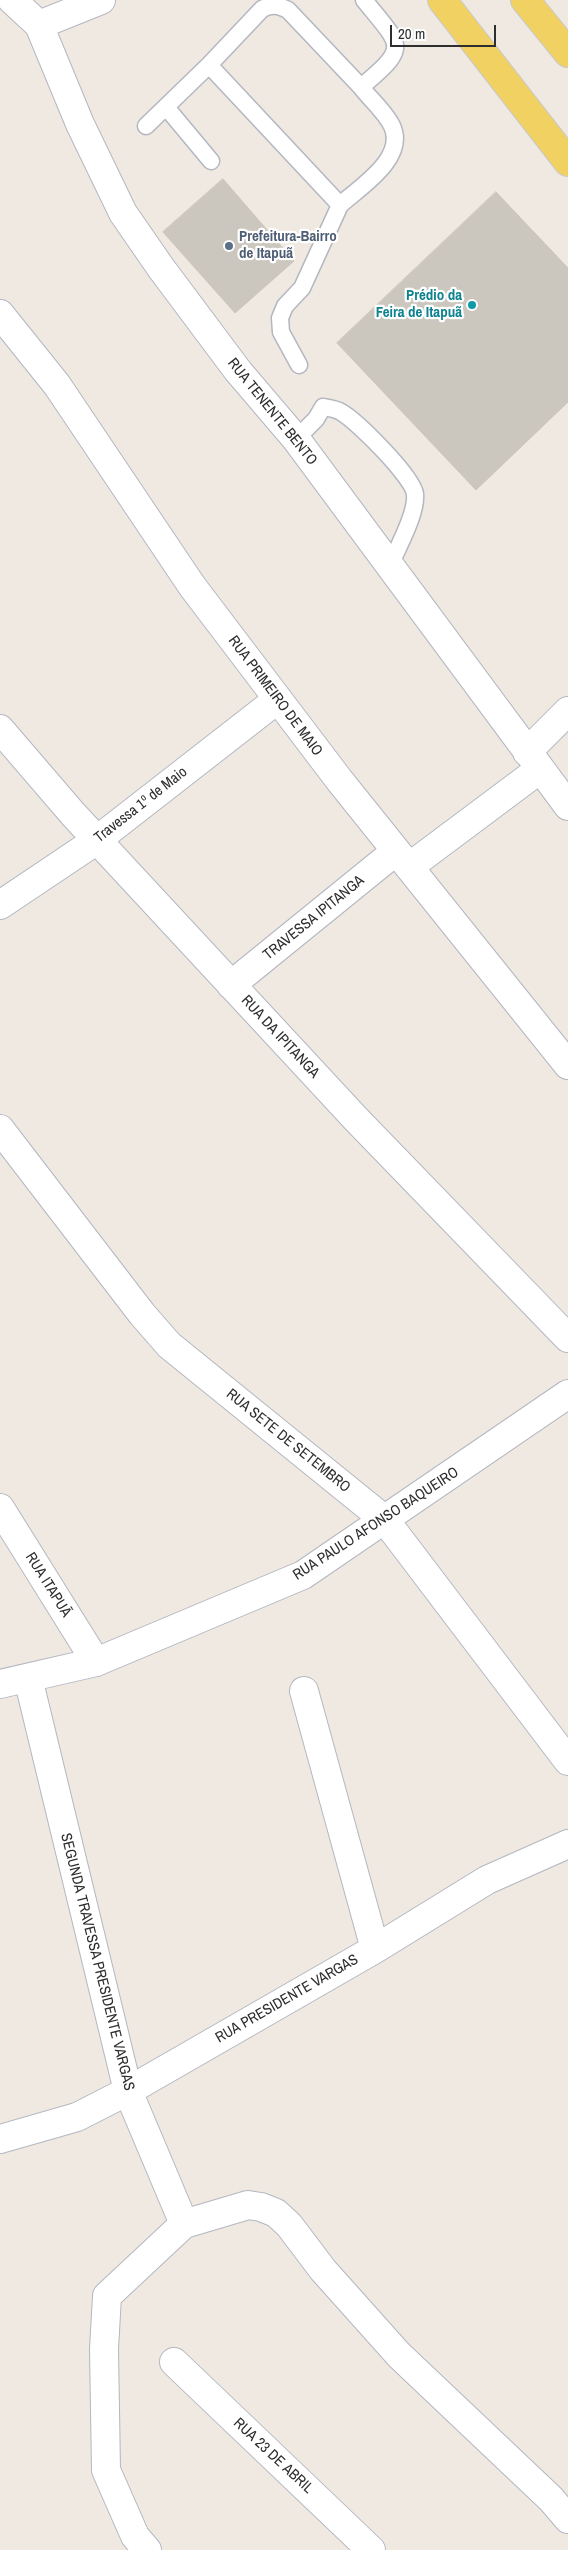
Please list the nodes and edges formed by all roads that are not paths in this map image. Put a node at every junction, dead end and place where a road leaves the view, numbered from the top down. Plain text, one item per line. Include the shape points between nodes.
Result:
1 (12, 0) edge
2 (101, 0) edge
3 (442, 0) edge
4 (368, 2) edge
5 (532, 2) edge
6 (39, 24) junction
7 (568, 54) edge
8 (209, 66) junction
9 (361, 87) junction
10 (166, 107) junction
11 (146, 126) dead end
12 (210, 161) dead end
13 (568, 162) edge
14 (340, 205) junction
15 (0, 314) edge
16 (299, 365) dead end
17 (296, 439) junction
18 (390, 566) junction
19 (278, 699) junction
20 (568, 711) edge
21 (0, 729) edge
22 (533, 761) junction
23 (568, 806) edge
24 (97, 840) junction
25 (402, 859) junction
26 (0, 905) edge
27 (231, 985) junction
28 (568, 1065) edge
29 (0, 1129) edge
30 (568, 1338) edge
31 (568, 1394) edge
32 (0, 1508) edge
33 (385, 1520) junction
34 (96, 1662) junction
35 (28, 1678) junction
36 (0, 1684) edge
37 (304, 1691) dead end
38 (568, 1760) edge
39 (568, 1844) edge
40 (375, 1949) junction
41 (128, 2091) junction
42 (0, 2139) edge
43 (184, 2224) junction
44 (174, 2362) dead end
45 (568, 2519) edge
46 (148, 2550) edge
47 (371, 2550) edge

1 - 6 street, RUA TENENTE BENTO
2 - 6 street
3 - 13 main road
4 - 9 lane via 394,37 395,55
5 - 7 main road
6 - 17 street, RUA TENENTE BENTO via 80,124 123,213 238,370
8 - 9 lane via 262,9 278,5 288,10
8 - 10 lane
8 - 14 lane
9 - 14 lane via 392,126 393,152 389,161
10 - 11 lane
10 - 12 lane
14 - 16 lane via 302,288 285,306 280,318 280,332
15 - 19 street, RUA PRIMEIRO DE MAIO via 57,385 192,586
17 - 18 street, RUA TENENTE BENTO
17 - 18 lane via 323,407 341,411 362,428 410,481 415,494 414,509
18 - 22 street, RUA TENENTE BENTO
19 - 24 street, Travessa 1º de Maio
19 - 25 street, RUA PRIMEIRO DE MAIO
20 - 22 street, TRAVESSA IPITANGA
21 - 24 street, RUA DA IPITANGA
22 - 23 street, RUA TENENTE BENTO
22 - 25 street, TRAVESSA IPITANGA
24 - 26 street, Travessa 1º de Maio
24 - 27 street, RUA DA IPITANGA
25 - 27 street, TRAVESSA IPITANGA
25 - 28 street, RUA PRIMEIRO DE MAIO
27 - 30 street, RUA DA IPITANGA
29 - 33 street, RUA SETE DE SETEMBRO via 168,1345
31 - 33 street, RUA PAULO AFONSO BAQUEIRO
32 - 34 street, RUA ITAPUÃ
33 - 34 street, RUA PAULO AFONSO BAQUEIRO via 303,1575
33 - 38 street, RUA SETE DE SETEMBRO
34 - 35 street, RUA PAULO AFONSO BAQUEIRO
35 - 36 street, RUA PAULO AFONSO BAQUEIRO
35 - 41 street, SEGUNDA TRAVESSA PRESIDENTE VARGAS
37 - 40 street
39 - 40 street, RUA PRESIDENTE VARGAS via 487,1880
40 - 41 street, RUA PRESIDENTE VARGAS
41 - 42 street, RUA PRESIDENTE VARGAS via 77,2117
41 - 43 street, SEGUNDA TRAVESSA PRESIDENTE VARGAS
43 - 45 street via 248,2206 276,2213 399,2355 551,2499
43 - 46 street via 107,2296 104,2349 106,2470 135,2536
44 - 47 street, RUA 23 DE ABRIL

